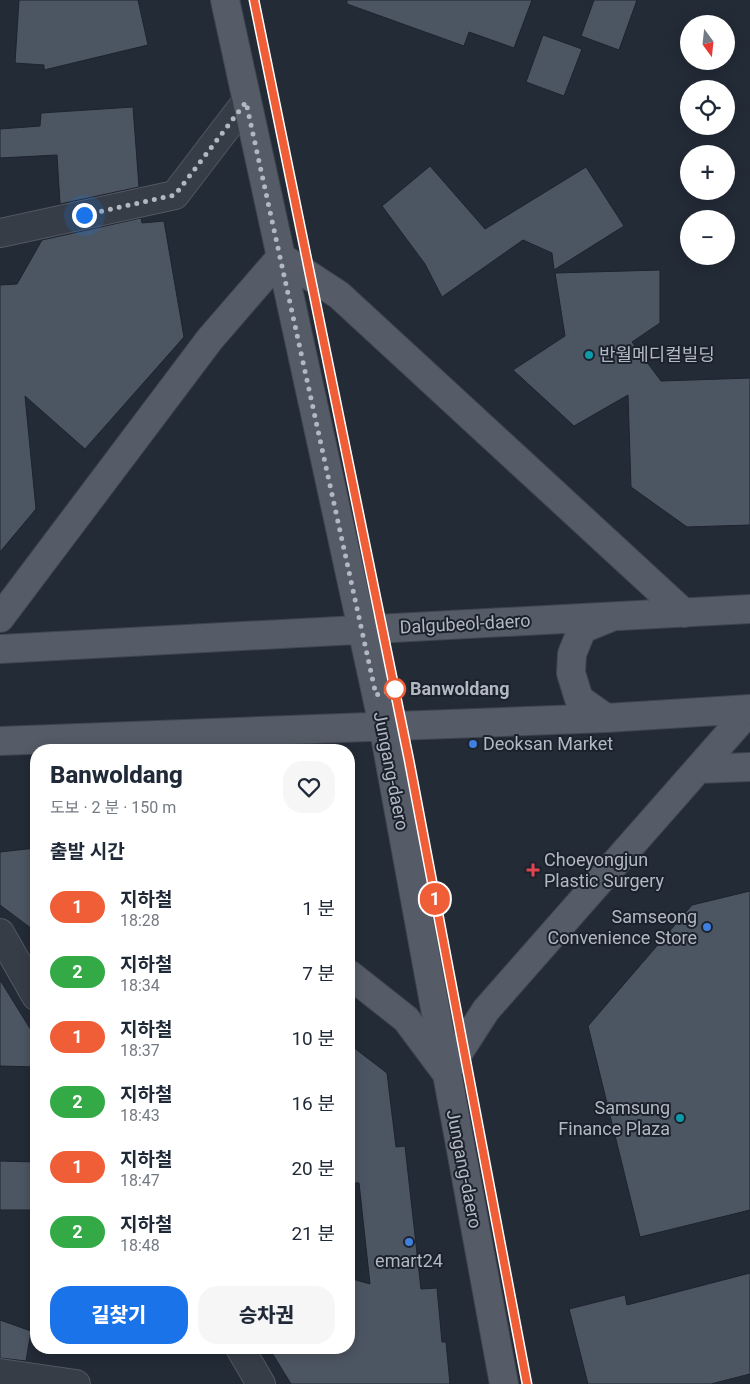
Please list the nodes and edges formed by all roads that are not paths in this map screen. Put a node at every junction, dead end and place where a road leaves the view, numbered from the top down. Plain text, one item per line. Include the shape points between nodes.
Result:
1 (225, 0) edge
2 (246, 102) junction
3 (0, 233) edge
4 (281, 257) junction
5 (750, 609) edge
6 (684, 613) junction
7 (610, 617) junction
8 (0, 618) edge
9 (361, 628) junction
10 (0, 649) edge
11 (750, 709) edge
12 (606, 718) junction
13 (383, 725) junction
14 (0, 741) edge
15 (60, 744) edge
16 (750, 767) edge
17 (698, 769) junction
18 (0, 933) edge
19 (355, 979) edge
20 (30, 986) edge
21 (446, 1072) junction
22 (244, 1354) edge
23 (0, 1373) edge
24 (76, 1384) edge
25 (261, 1384) edge
26 (504, 1384) edge

1 - 2 main road, Jungang-daero
2 - 3 street via 175,195
2 - 4 main road, Jungang-daero
4 - 6 main road via 338,295
4 - 8 main road via 210,339
4 - 9 main road, Jungang-daero
5 - 6 main road, Dalgubeol-daero
6 - 7 main road, Dalgubeol-daero
7 - 9 main road, Dalgubeol-daero
7 - 12 main road via 582,629 572,654 572,673 579,699
9 - 10 main road, Dalgubeol-daero
9 - 13 main road, Jungang-daero
11 - 12 main road
11 - 17 main road
12 - 13 main road
13 - 15 main road
13 - 21 main road, Jungang-daero
14 - 15 main road
16 - 17 main road
17 - 21 main road via 486,1010
18 - 20 street
19 - 21 main road via 406,1019
21 - 26 main road, Jungang-daero
22 - 25 street
23 - 24 street

